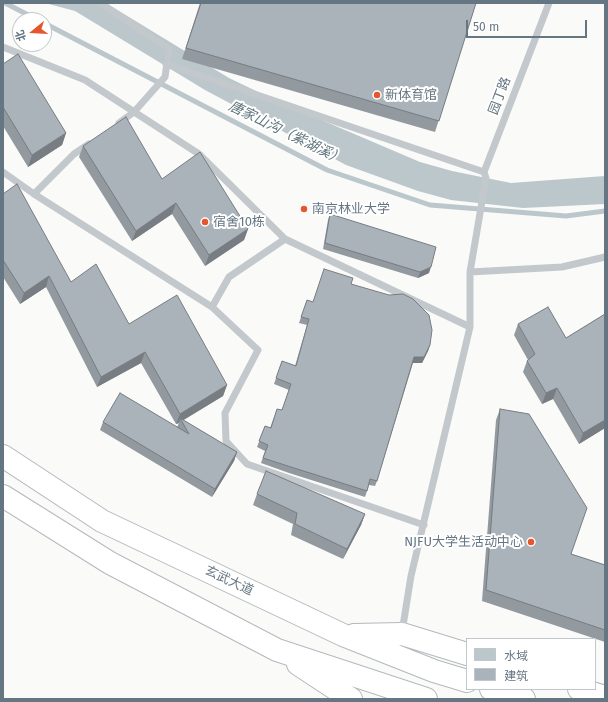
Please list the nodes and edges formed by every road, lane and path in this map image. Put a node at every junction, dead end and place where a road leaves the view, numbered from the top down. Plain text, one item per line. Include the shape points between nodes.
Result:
1 (100, 3) edge
2 (549, 3) edge
3 (3, 47) edge
4 (166, 64) junction
5 (134, 112) junction
6 (110, 129) edge
7 (98, 137) edge
8 (3, 172) edge
9 (484, 172) junction
10 (34, 194) junction
11 (285, 239) junction
12 (605, 257) edge
13 (470, 272) junction
14 (212, 307) junction
15 (470, 327) junction
16 (3, 456) edge
17 (3, 496) edge
18 (424, 525) junction
19 (402, 634) junction
20 (343, 635) junction
21 (277, 650) junction
22 (466, 654) edge
23 (466, 681) edge
24 (495, 690) edge
25 (581, 690) edge
26 (605, 697) edge
27 (351, 699) edge
28 (426, 699) edge
29 (524, 699) edge

1 - 4 lane via 168,49
2 - 9 lane, 园丁路
3 - 5 lane via 85,80
4 - 5 lane via 165,77
4 - 9 lane
5 - 6 lane
5 - 11 lane via 199,154
7 - 10 lane via 74,154
8 - 10 lane
9 - 13 lane, 园丁路 via 486,178
10 - 14 lane
11 - 14 lane via 229,277
11 - 15 lane
12 - 13 lane via 562,267
13 - 15 lane, 园丁路
14 - 18 lane via 258,350 225,413 226,441 247,464
15 - 18 lane, 园丁路
16 - 20 highway, 玄武大道 via 102,521
17 - 21 highway via 110,563
18 - 19 lane, 园丁路 via 411,576
19 - 20 highway
19 - 22 highway
20 - 23 highway, 玄武大道 via 434,671
21 - 27 highway
21 - 28 highway
24 - 29 highway
25 - 26 highway

